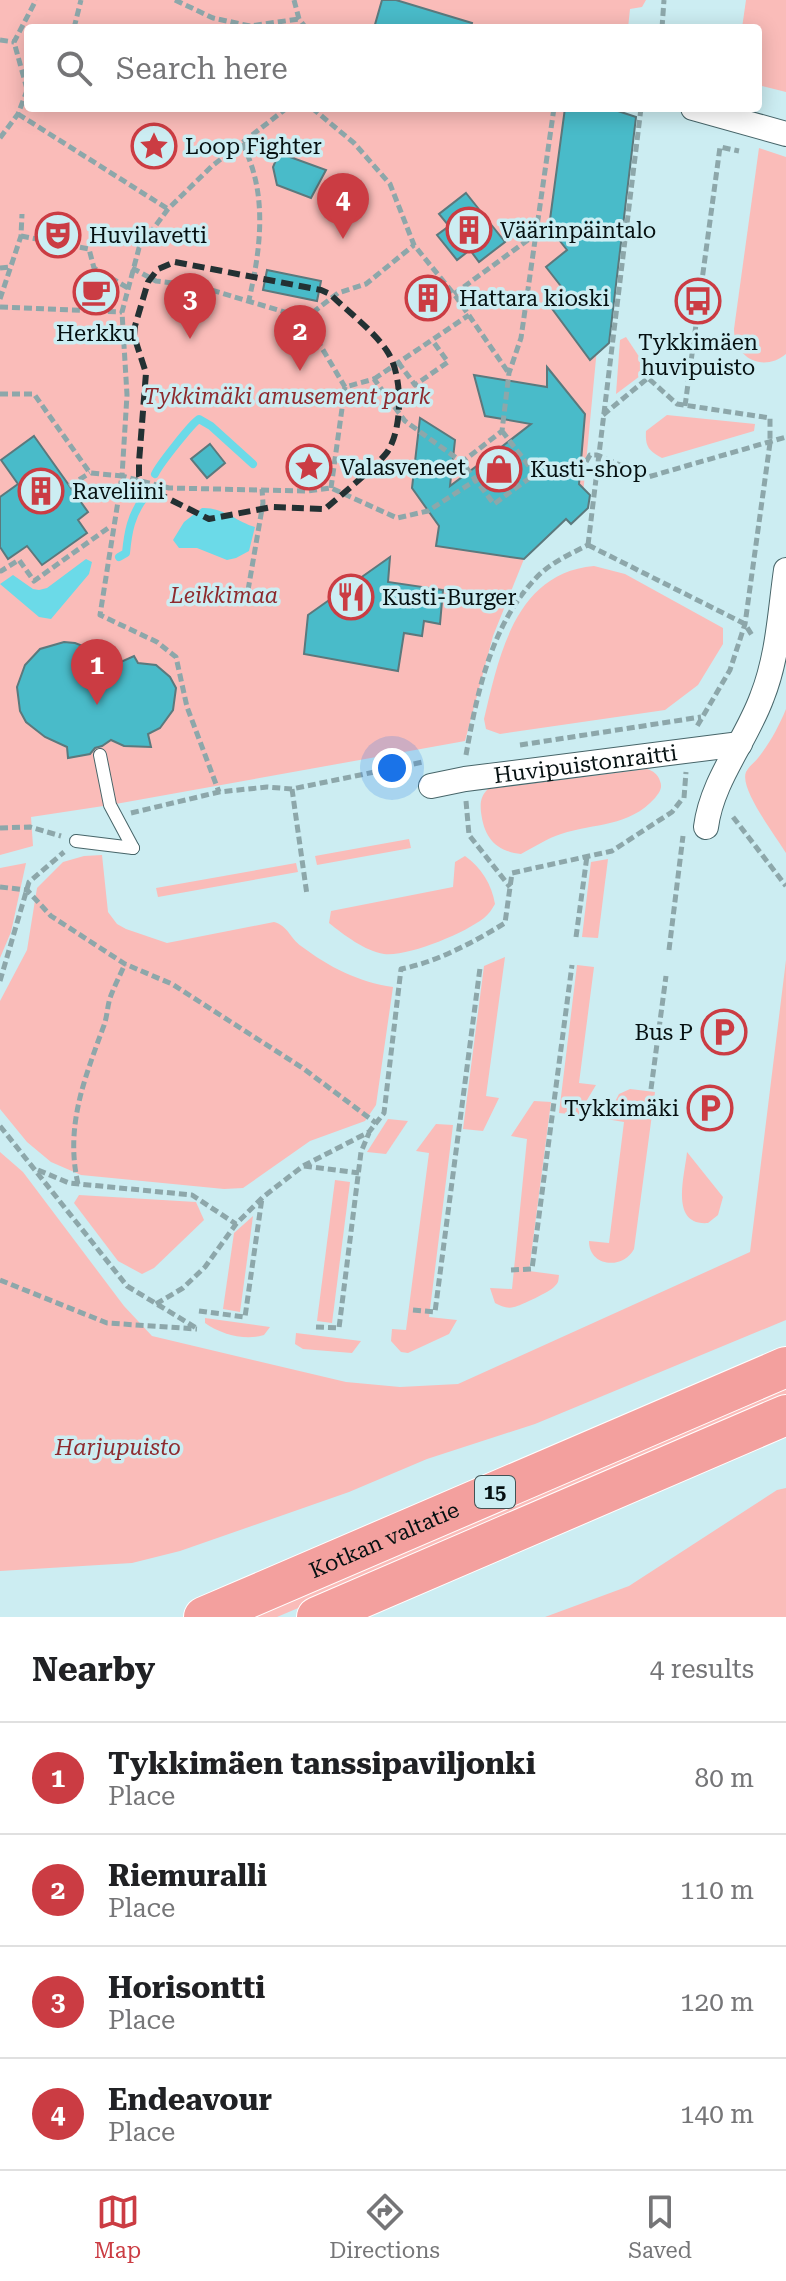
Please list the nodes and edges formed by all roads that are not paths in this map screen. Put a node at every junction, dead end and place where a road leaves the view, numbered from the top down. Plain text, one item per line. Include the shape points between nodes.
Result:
1 (707, 112) edge
2 (786, 134) edge
3 (786, 570) edge
4 (740, 744) junction
5 (100, 755) dead end
6 (431, 786) dead end
7 (695, 828) road end
8 (76, 841) road end
9 (786, 1367) edge
10 (786, 1415) edge
11 (204, 1617) edge
12 (317, 1617) edge

1 - 2 street
3 - 4 street via 774,660
4 - 6 street, Huvipuistonraitti
4 - 7 street
5 - 8 lane via 110,805 133,848
9 - 11 highway, Kotkan valtatie / 15
10 - 12 highway, Kotkan valtatie / 15

